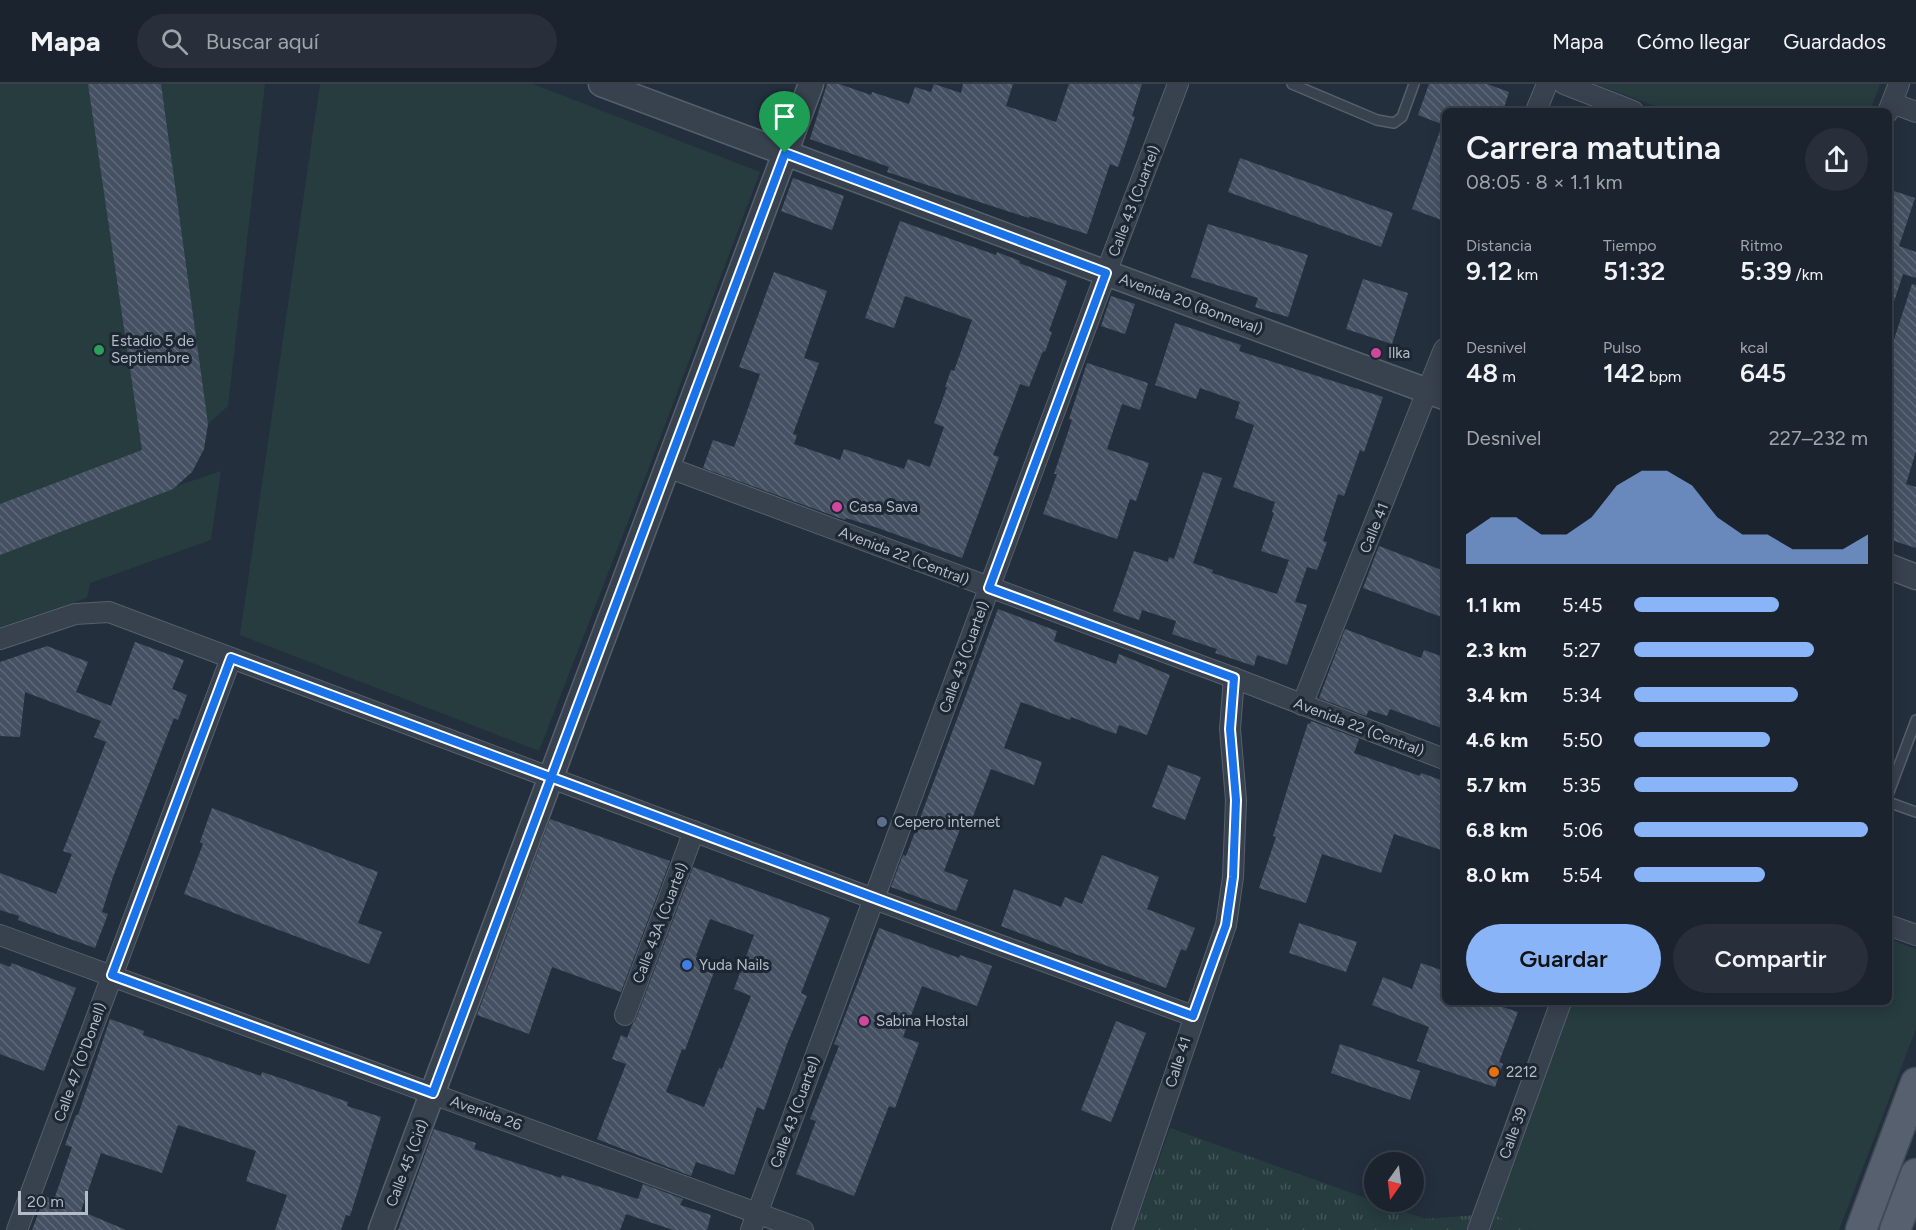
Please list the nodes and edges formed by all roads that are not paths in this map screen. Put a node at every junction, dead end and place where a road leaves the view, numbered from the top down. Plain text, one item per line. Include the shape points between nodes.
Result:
1 (601, 84) edge
2 (811, 84) edge
3 (1178, 84) edge
4 (1292, 84) edge
5 (1414, 84) edge
6 (1547, 84) edge
7 (1564, 84) edge
8 (1899, 84) edge
9 (1890, 107) edge
10 (1537, 108) edge
11 (1625, 108) edge
12 (1916, 112) edge
13 (785, 153) junction
14 (1106, 273) junction
15 (1442, 361) edge
16 (1436, 394) edge
17 (668, 467) junction
18 (1892, 567) edge
19 (1916, 576) edge
20 (989, 588) junction
21 (0, 639) edge
22 (231, 658) junction
23 (1234, 678) junction
24 (1302, 705) junction
25 (1916, 720) edge
26 (1442, 758) edge
27 (551, 778) junction
28 (1892, 784) edge
29 (1892, 803) edge
30 (1916, 812) edge
31 (694, 831) junction
32 (874, 899) junction
33 (1892, 926) edge
34 (0, 935) edge
35 (1916, 935) edge
36 (112, 975) junction
37 (1560, 1005) edge
38 (625, 1015) dead end
39 (1193, 1016) junction
40 (1916, 1083) edge
41 (433, 1093) junction
42 (1916, 1174) edge
43 (754, 1222) edge
44 (17, 1230) edge
45 (381, 1230) edge
46 (803, 1230) edge
47 (1122, 1230) edge
48 (1478, 1230) edge
49 (1861, 1230) edge
50 (1895, 1230) edge

1 - 13 street, Avenida 20 (Bonneval)
2 - 13 street, Calle 45 (Cid)
3 - 14 street, Calle 43 (Cuartel)
4 - 5 lane via 1377,120 1394,123 1402,117
6 - 10 street
7 - 11 street
8 - 9 street
9 - 12 street
13 - 14 street, Avenida 20 (Bonneval)
13 - 17 street, Calle 45 (Cid)
14 - 16 street, Avenida 20 (Bonneval)
14 - 20 street, Calle 43 (Cuartel)
15 - 16 street, Calle 41
16 - 24 street, Calle 41
17 - 20 street, Avenida 22 (Central)
17 - 27 street, Calle 45 (Cid)
18 - 19 street
20 - 23 street, Avenida 22 (Central)
20 - 32 street, Calle 43 (Cuartel)
21 - 22 street via 84,612 109,612
22 - 27 street
22 - 36 street, Calle 47 (O'Donell)
23 - 24 street, Avenida 22 (Central)
23 - 39 street, Calle 41 via 1230,729 1236,800 1233,877 1226,925
24 - 26 street, Avenida 22 (Central)
25 - 28 lane
27 - 31 street
27 - 41 street, Calle 45 (Cid)
29 - 30 lane
31 - 32 street
31 - 38 street, Calle 43A (Cuartel)
32 - 39 street
32 - 43 street, Calle 43 (Cuartel)
33 - 35 street
34 - 36 street, Avenida 26
36 - 41 street, Avenida 26
36 - 44 street, Calle 47 (O'Donell)
37 - 48 street, Calle 39
39 - 47 street, Calle 41
40 - 49 main road
41 - 43 street, Avenida 26
41 - 45 street, Calle 45 (Cid)
42 - 50 main road
43 - 46 street, Avenida 26

